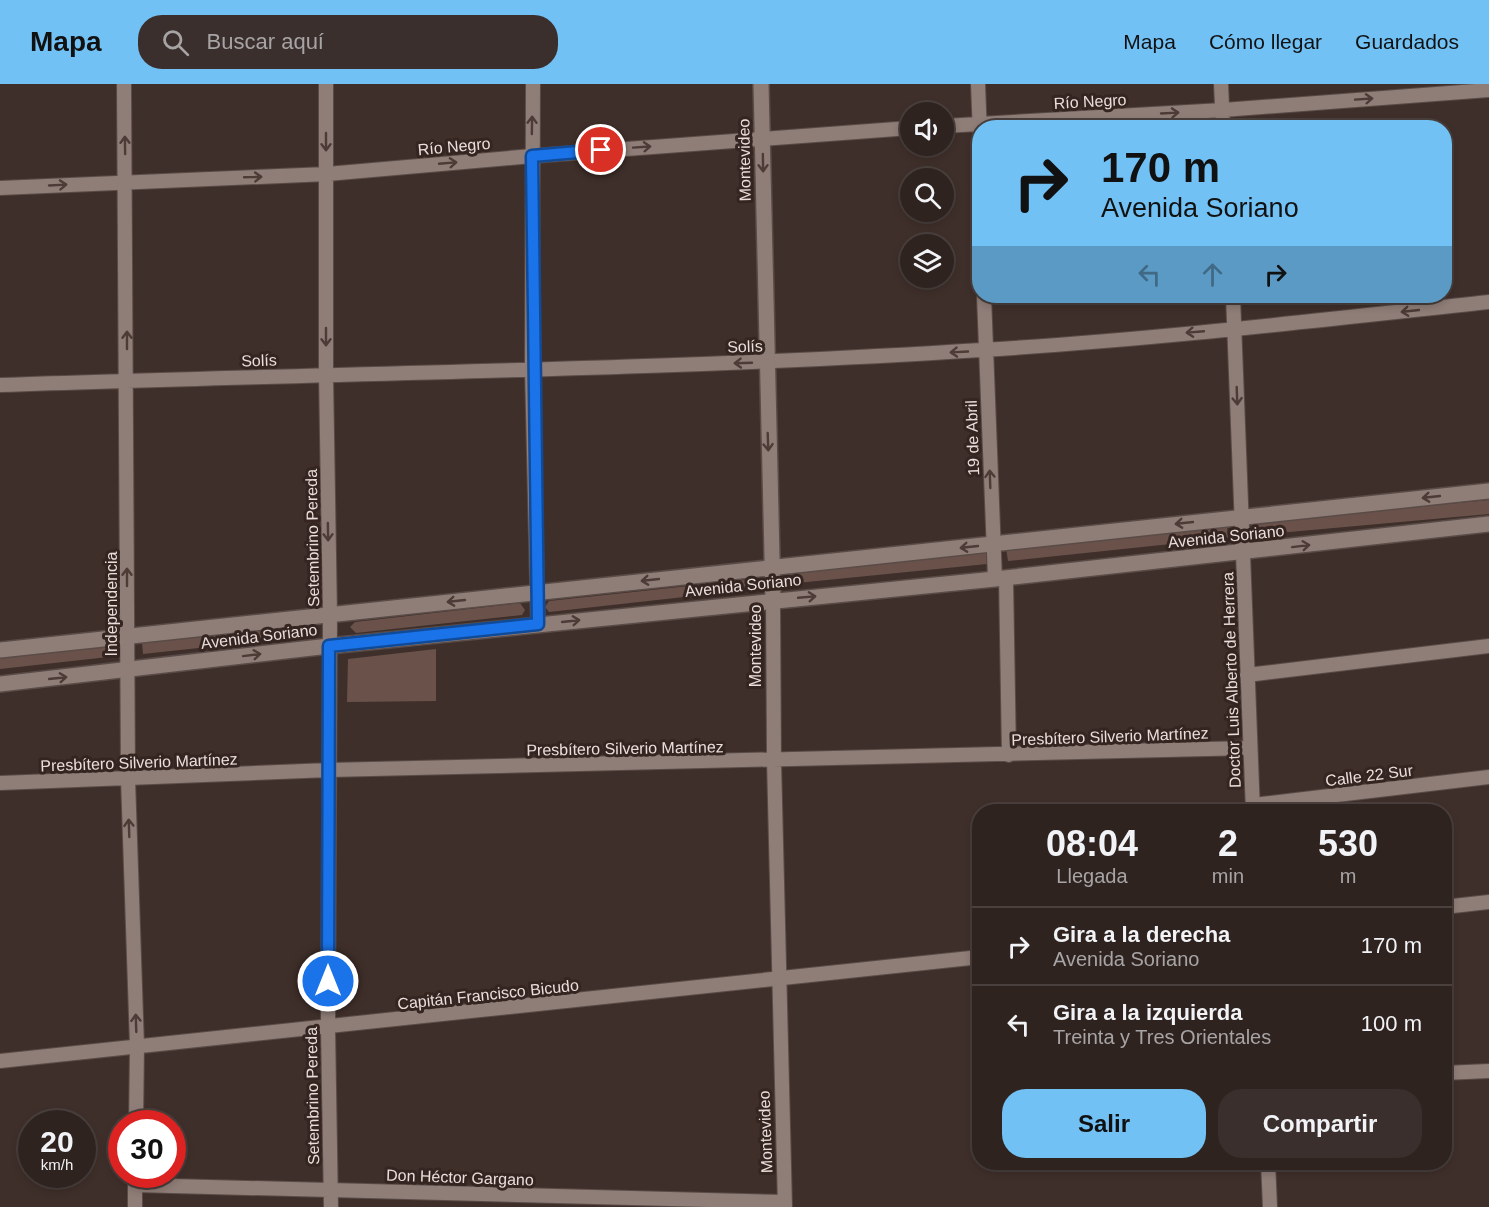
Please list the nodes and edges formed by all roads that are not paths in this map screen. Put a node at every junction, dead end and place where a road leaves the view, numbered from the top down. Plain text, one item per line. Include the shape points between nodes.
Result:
1 (124, 84) edge
2 (326, 84) edge
3 (533, 84) edge
4 (761, 84) edge
5 (978, 84) edge
6 (1221, 84) edge
7 (1489, 90) edge
8 (1222, 110) junction
9 (979, 120) edge
10 (1094, 120) edge
11 (1223, 120) edge
12 (954, 127) edge
13 (972, 128) edge
14 (900, 130) edge
15 (762, 138) junction
16 (532, 156) junction
17 (327, 174) junction
18 (126, 182) junction
19 (0, 188) edge
20 (1489, 302) edge
21 (984, 303) edge
22 (1233, 303) edge
23 (1235, 329) junction
24 (985, 350) junction
25 (766, 362) junction
26 (532, 369) junction
27 (326, 375) junction
28 (127, 380) junction
29 (0, 385) edge
30 (1489, 491) edge
31 (1242, 517) junction
32 (1489, 524) edge
33 (993, 544) junction
34 (1243, 553) junction
35 (772, 568) junction
36 (1001, 579) junction
37 (537, 592) junction
38 (772, 600) junction
39 (330, 615) junction
40 (538, 624) junction
41 (128, 636) junction
42 (329, 646) junction
43 (1489, 646) edge
44 (0, 650) edge
45 (128, 670) junction
46 (1247, 675) junction
47 (0, 684) edge
48 (1250, 748) junction
49 (1009, 755) junction
50 (774, 761) junction
51 (329, 770) junction
52 (1489, 777) edge
53 (128, 780) junction
54 (0, 783) edge
55 (1253, 804) edge
56 (1283, 804) edge
57 (1489, 902) edge
58 (1452, 906) edge
59 (972, 958) edge
60 (779, 979) junction
61 (328, 1028) junction
62 (137, 1046) junction
63 (0, 1061) edge
64 (1489, 1071) edge
65 (1452, 1073) edge
66 (136, 1110) edge
67 (1268, 1170) edge
68 (186, 1183) edge
69 (135, 1188) edge
70 (330, 1190) junction
71 (785, 1205) edge
72 (135, 1207) edge
73 (331, 1207) edge
74 (1270, 1207) edge

18 -> 1 street, Independencia
2 -> 17 street, Setembrino Pereda
16 -> 3 street
4 - 15 street, Montevideo
5 - 9 street
6 - 8 street
8 -> 7 street, Río Negro
10 -> 8 street, Río Negro
8 - 11 street
12 - 13 street, Río Negro
14 - 15 street, Río Negro
16 -> 15 street, Río Negro
15 -> 25 street, Montevideo
17 -> 16 street, Río Negro
16 - 26 street
18 -> 17 street, Río Negro
17 -> 27 street, Setembrino Pereda
19 -> 18 street, Río Negro
28 -> 18 street, Independencia
20 -> 23 street, Solís
21 - 24 street, 19 de Abril
22 - 23 street, Doctor Luis Alberto de Herrera
23 -> 24 street, Solís
23 -> 31 street, Doctor Luis Alberto de Herrera
24 -> 25 street, Solís
33 -> 24 street, 19 de Abril
25 -> 26 street, Solís
25 -> 35 street, Montevideo
26 - 27 street, Solís
26 - 37 street
27 - 28 street, Solís
27 -> 39 street, Setembrino Pereda
28 - 29 street, Solís
41 -> 28 street, Independencia
30 -> 31 street, Avenida Soriano
31 -> 33 street, Avenida Soriano
31 - 34 street, Doctor Luis Alberto de Herrera
34 -> 32 street, Avenida Soriano
33 -> 35 street, Avenida Soriano
33 - 36 street, 19 de Abril
34 - 36 street, Avenida Soriano
34 - 46 street, Doctor Luis Alberto de Herrera
35 -> 37 street, Avenida Soriano
35 - 38 street, Montevideo
38 -> 36 street, Avenida Soriano
36 - 49 street, 19 de Abril
37 -> 39 street, Avenida Soriano
37 - 40 street
40 -> 38 street, Avenida Soriano
38 - 50 street, Montevideo
39 - 41 street, Avenida Soriano
39 - 42 street, Setembrino Pereda
40 - 42 street, Avenida Soriano
41 - 44 street, Avenida Soriano
41 - 45 street, Independencia
45 -> 42 street, Avenida Soriano
42 - 51 street, Setembrino Pereda
43 - 46 street
47 -> 45 street, Avenida Soriano
45 - 53 street, Independencia
46 - 48 street, Doctor Luis Alberto de Herrera
48 - 49 street, Presbítero Silverio Martínez
48 - 55 street, Doctor Luis Alberto de Herrera
49 - 50 street, Presbítero Silverio Martínez
50 - 51 street, Presbítero Silverio Martínez
50 - 60 street, Montevideo
51 - 53 street, Presbítero Silverio Martínez
51 - 61 street, Setembrino Pereda
52 - 56 street, Calle 22 Sur
53 - 54 street, Presbítero Silverio Martínez
62 -> 53 street, Independencia
57 - 58 street
59 - 60 street, Capitán Francisco Bicudo
60 - 61 street, Capitán Francisco Bicudo
60 - 71 street, Montevideo
61 - 62 street, Capitán Francisco Bicudo
61 - 70 street, Setembrino Pereda
62 - 63 street, Capitán Francisco Bicudo
62 - 66 street, Independencia
64 - 65 street
67 - 74 street
68 - 70 street, Don Héctor Gargano
69 - 72 street
70 - 71 street, Don Héctor Gargano
70 - 73 street, Setembrino Pereda

